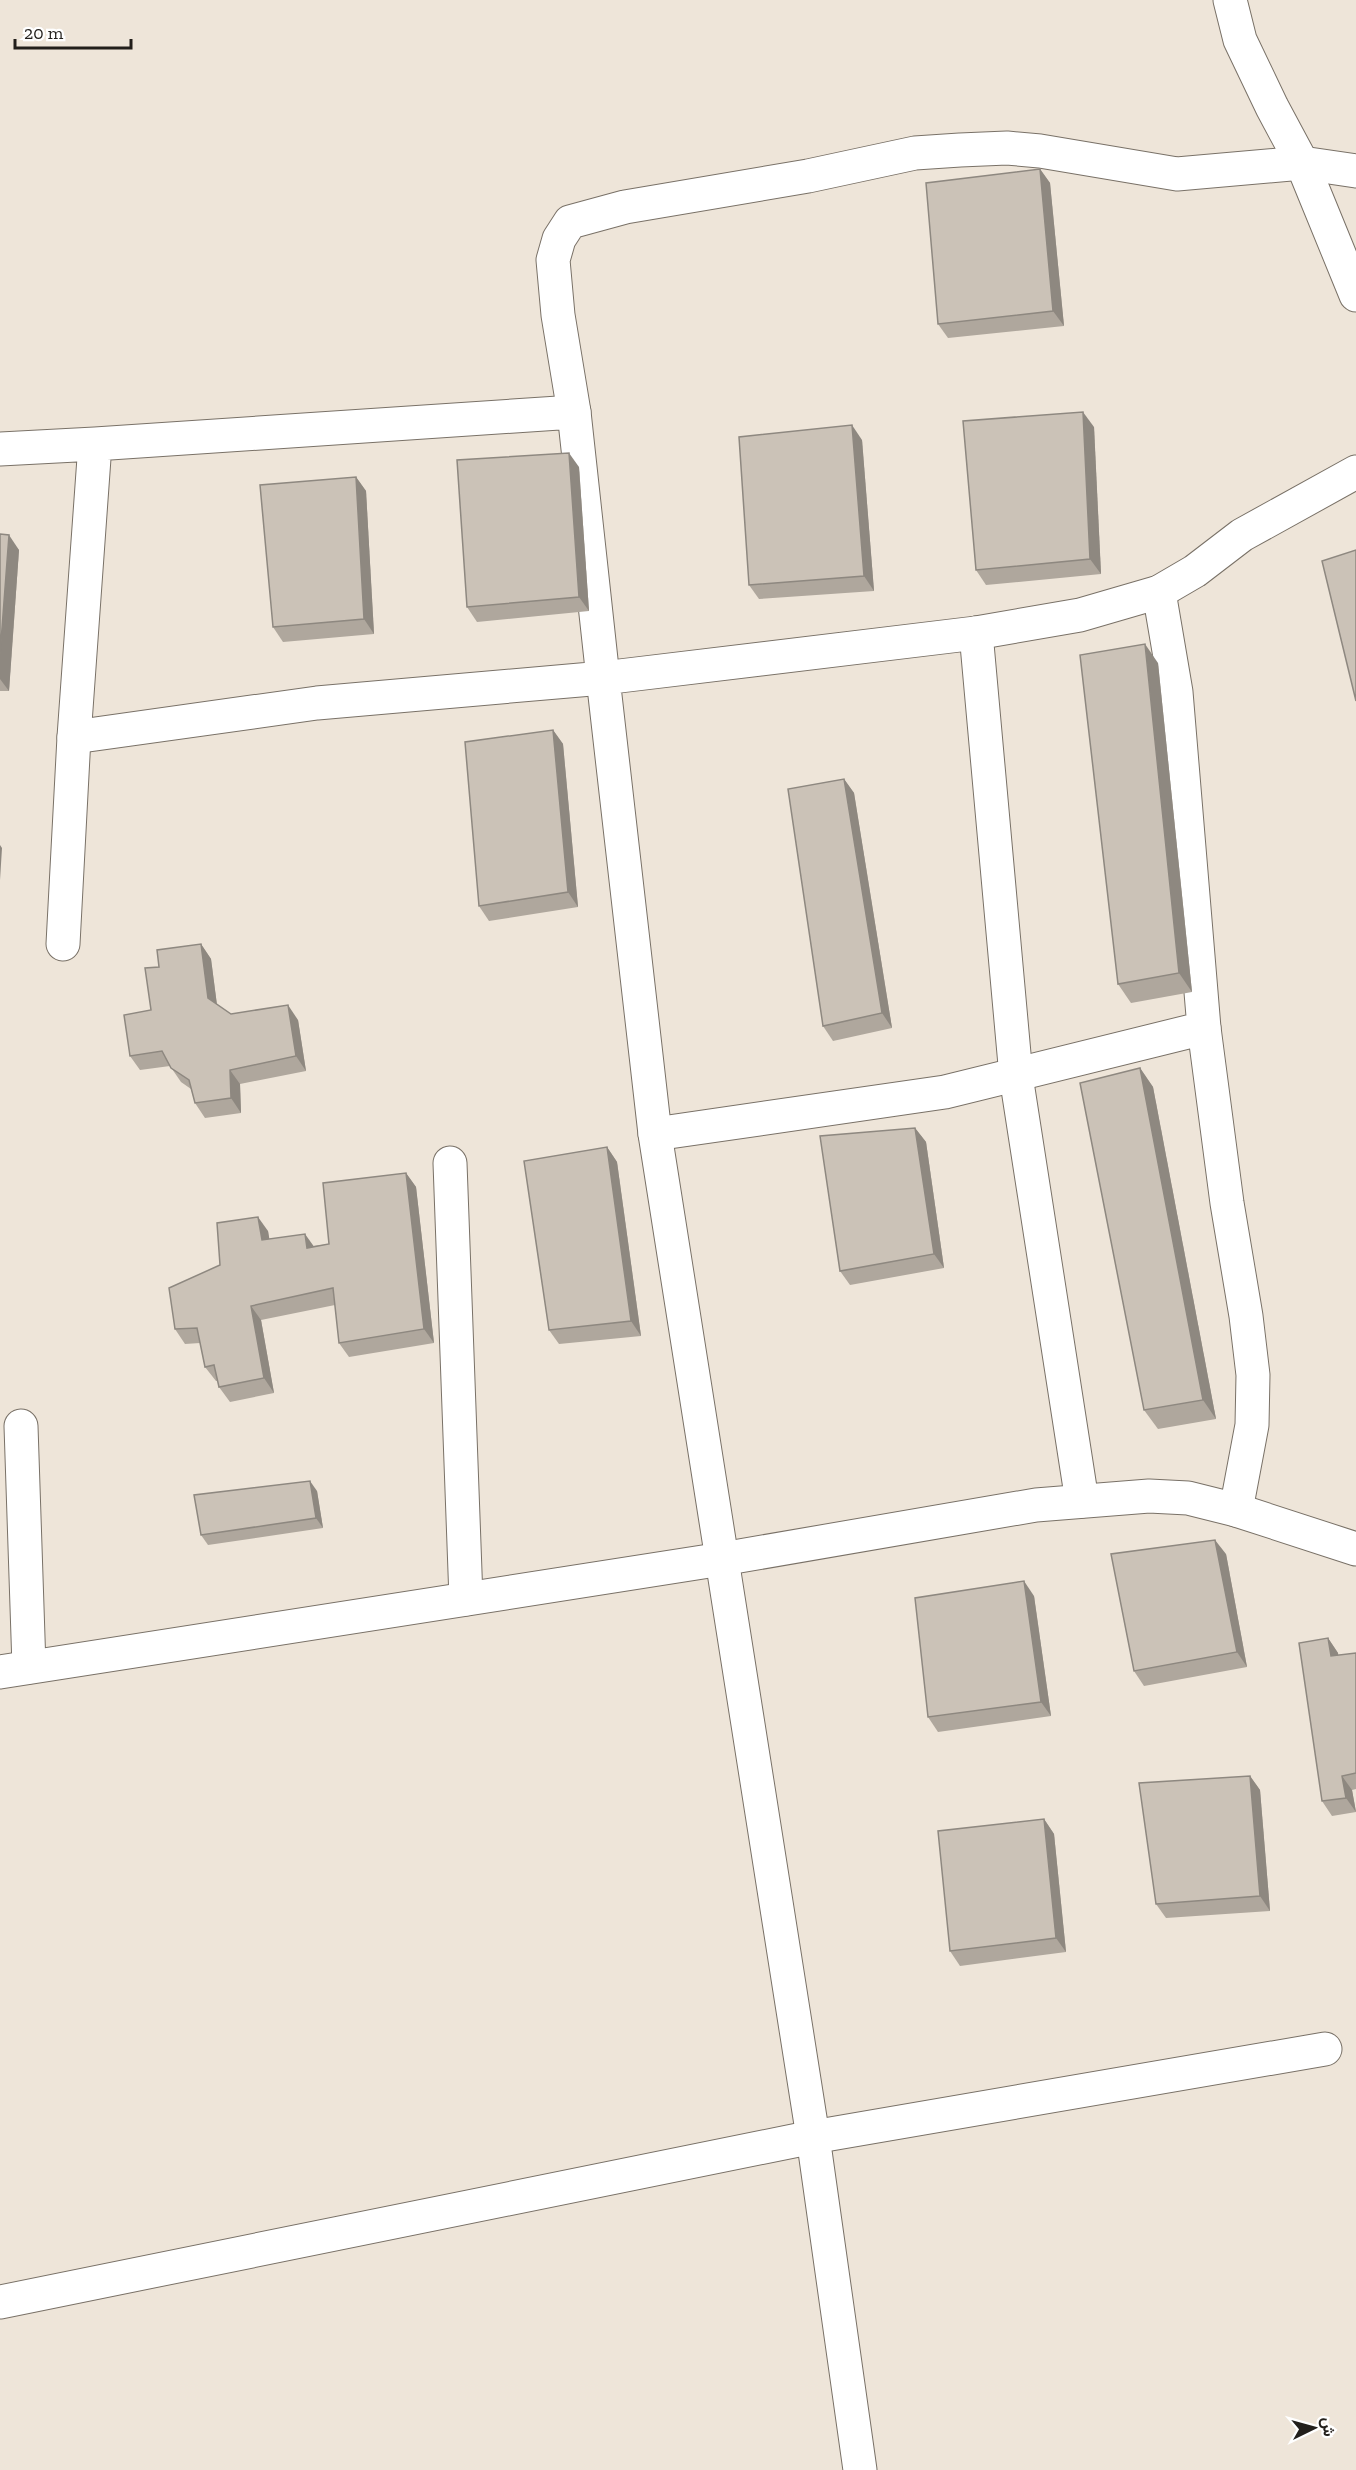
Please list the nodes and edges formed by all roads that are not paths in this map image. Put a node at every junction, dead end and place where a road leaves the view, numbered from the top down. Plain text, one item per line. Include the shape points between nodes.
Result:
1 (1230, 0) edge
2 (1302, 163) junction
3 (1356, 171) edge
4 (1356, 295) edge
5 (574, 412) junction
6 (95, 444) junction
7 (0, 448) edge
8 (1356, 472) edge
9 (1159, 592) junction
10 (976, 633) junction
11 (603, 678) junction
12 (74, 737) junction
13 (63, 944) dead end
14 (1204, 1028) junction
15 (1017, 1076) junction
16 (655, 1134) junction
17 (450, 1163) dead end
18 (21, 1426) dead end
19 (1082, 1501) junction
20 (1236, 1510) junction
21 (1356, 1549) edge
22 (722, 1559) junction
23 (466, 1599) junction
24 (15, 1670) edge
25 (1325, 2049) dead end
26 (813, 2137) junction
27 (0, 2302) edge
28 (860, 2470) edge

1 - 2 street via 1240,40
2 - 3 street
2 - 4 street
2 - 5 street via 1177,174 1007,148 915,153 808,176 625,207 570,222 559,239 553,260
5 - 6 street
5 - 11 street
6 - 7 street
6 - 12 street
8 - 9 street via 1242,535 1195,571
9 - 10 street via 1080,615
9 - 14 street via 1176,692
10 - 11 street
10 - 15 street
11 - 12 street via 317,703
11 - 16 street
12 - 13 street
14 - 15 street
14 - 20 street via 1253,1375 1252,1425
15 - 16 street via 945,1092
15 - 19 street
16 - 22 street
17 - 23 street
18 - 24 street
19 - 20 street via 1160,1496 1188,1498
19 - 22 street via 1036,1504
20 - 21 street
22 - 23 street
22 - 26 street
23 - 24 street
25 - 26 street
26 - 27 street
26 - 28 street

